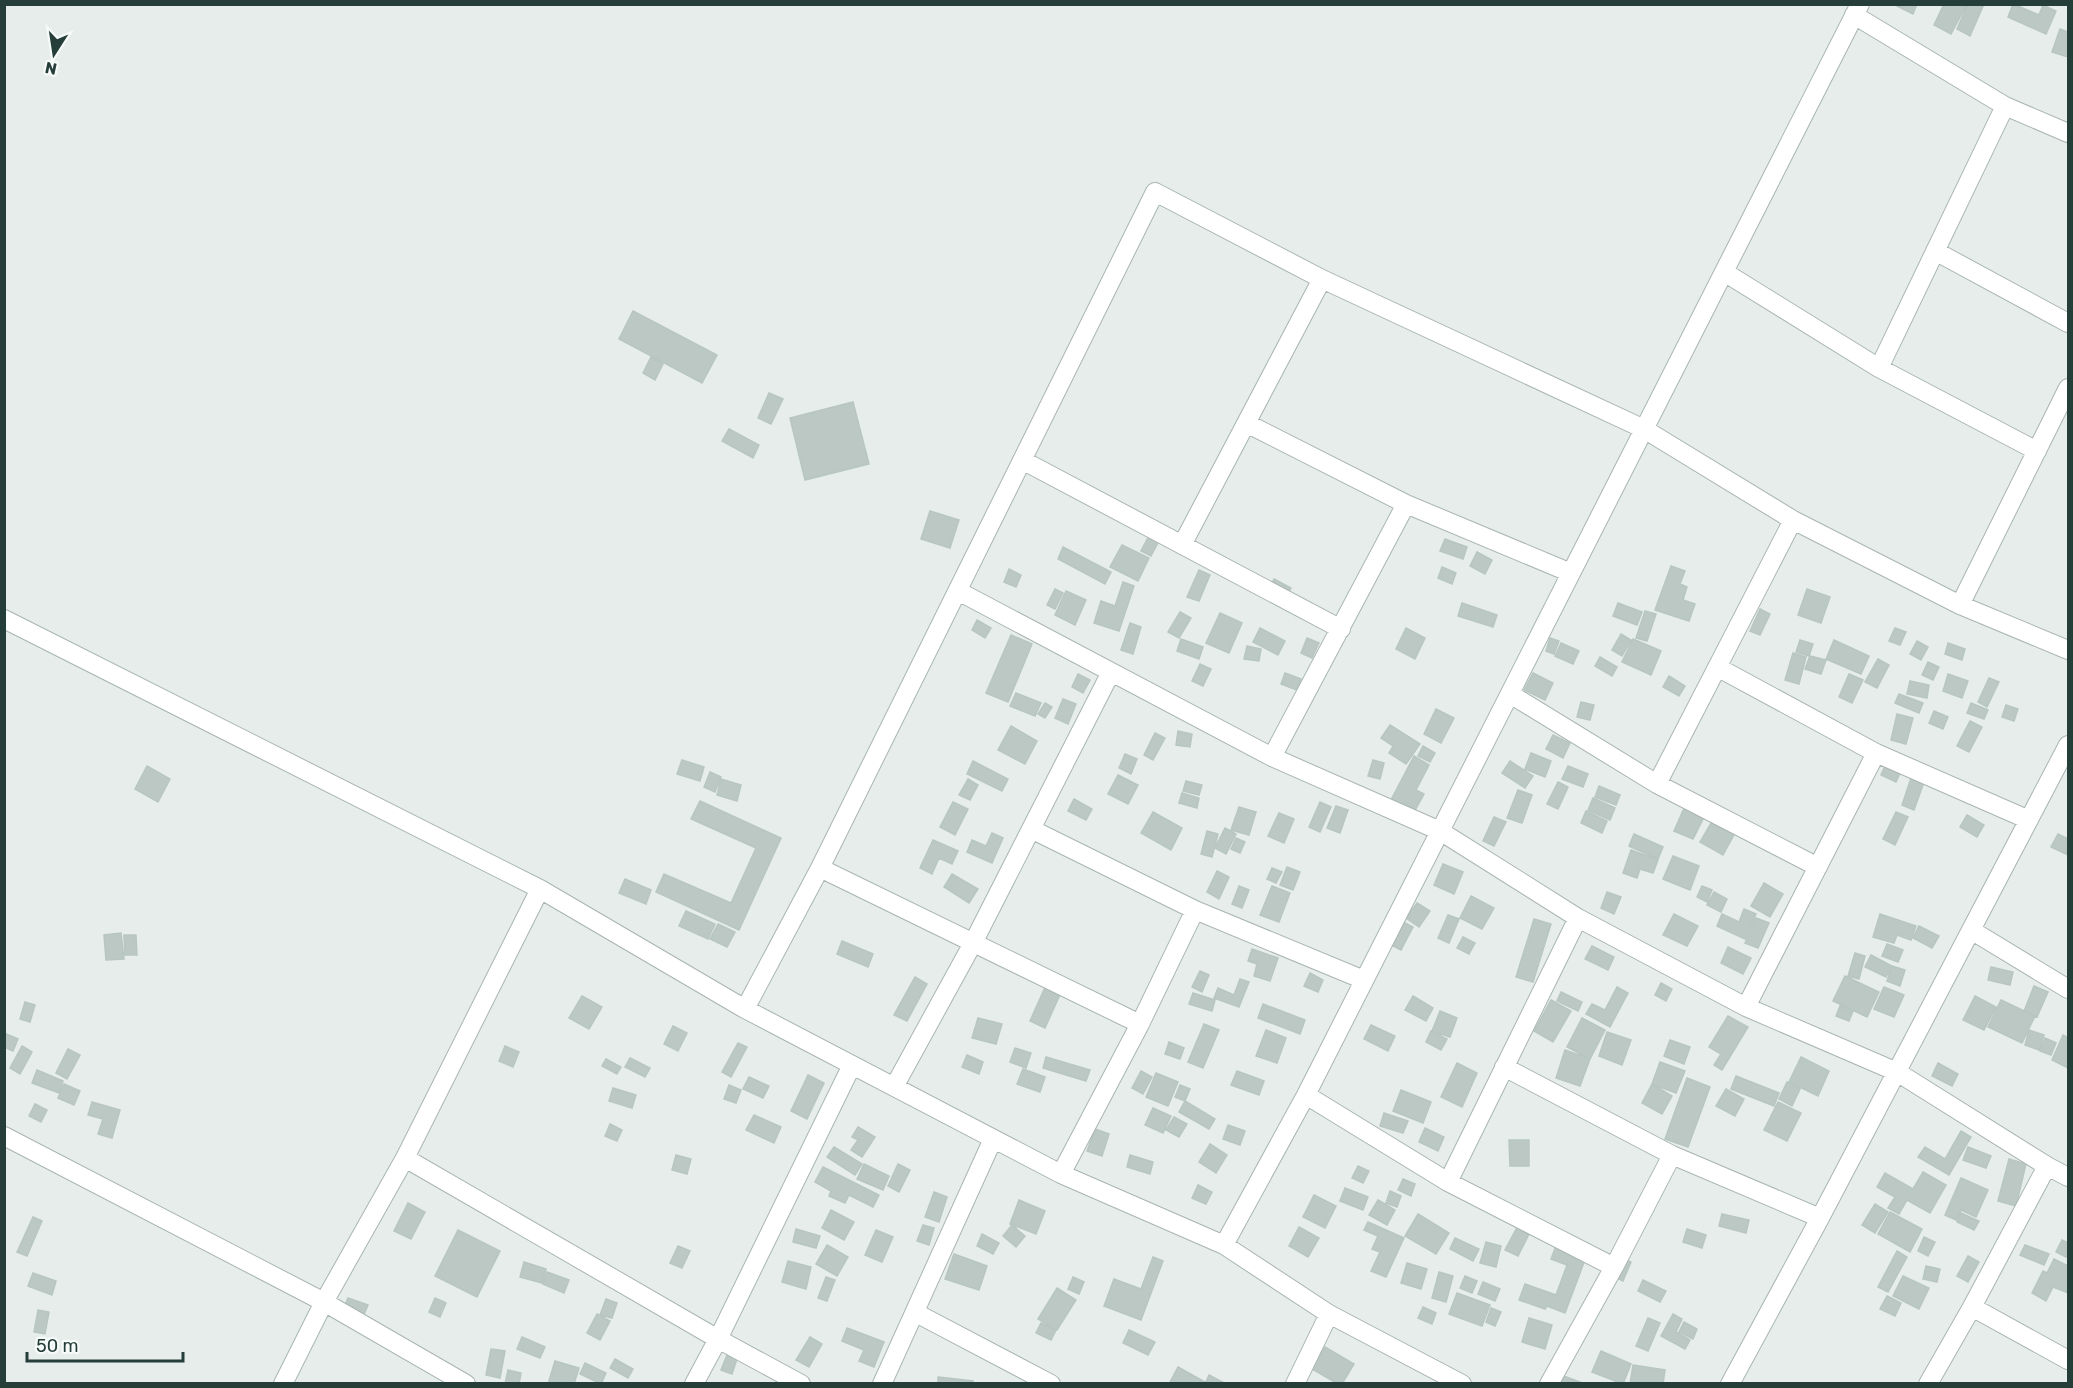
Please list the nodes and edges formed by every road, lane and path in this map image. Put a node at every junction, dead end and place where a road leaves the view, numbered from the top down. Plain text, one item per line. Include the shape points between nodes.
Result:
1 (1857, 10) edge
2 (2005, 106) junction
3 (2068, 133) edge
4 (1935, 251) junction
5 (1724, 272) junction
6 (1322, 279) junction
7 (2068, 323) edge
8 (1879, 368) junction
9 (2068, 388) edge
10 (1246, 423) junction
11 (1644, 429) junction
12 (2037, 451) junction
13 (1022, 460) junction
14 (1406, 504) junction
15 (1794, 520) junction
16 (1182, 545) junction
17 (1571, 573) junction
18 (957, 591) junction
19 (1960, 605) junction
20 (4, 619) edge
21 (1341, 629) junction
22 (2068, 650) edge
23 (1717, 667) junction
24 (1111, 672) junction
25 (1510, 694) junction
26 (2068, 745) edge
27 (1876, 753) junction
28 (1272, 757) junction
29 (1656, 784) junction
30 (2029, 820) junction
31 (1031, 829) junction
32 (1440, 831) junction
33 (1818, 867) junction
34 (820, 868) junction
35 (540, 889) junction
36 (1195, 910) junction
37 (1578, 918) junction
38 (1971, 930) junction
39 (973, 943) junction
40 (1364, 980) junction
41 (2068, 989) edge
42 (1746, 1007) junction
43 (745, 1009) junction
44 (1140, 1024) junction
45 (852, 1065) junction
46 (1504, 1067) junction
47 (1897, 1072) junction
48 (894, 1087) junction
49 (1306, 1095) junction
50 (4, 1136) edge
51 (993, 1139) junction
52 (1672, 1155) junction
53 (405, 1158) junction
54 (2047, 1166) junction
55 (1060, 1174) junction
56 (2068, 1178) edge
57 (1448, 1182) junction
58 (1820, 1218) junction
59 (1224, 1245) junction
60 (1614, 1267) junction
61 (324, 1302) junction
62 (1972, 1308) junction
63 (915, 1313) junction
64 (1329, 1314) junction
65 (718, 1339) junction
66 (2068, 1360) edge
67 (283, 1383) edge
68 (466, 1383) edge
69 (694, 1383) edge
70 (801, 1383) edge
71 (882, 1383) edge
72 (1051, 1383) edge
73 (1295, 1383) edge
74 (1462, 1383) edge
75 (1550, 1383) edge
76 (1730, 1383) edge
77 (1928, 1383) edge

1 - 2 street
1 - 5 street
2 - 3 street
2 - 4 street
4 - 7 street
4 - 8 street
5 - 8 street
5 - 11 street
6 - 10 street
6 - 11 street
6 - 13 street via 1155,192
8 - 12 street
9 - 12 street
10 - 14 street
10 - 16 street
11 - 15 street
11 - 17 street
12 - 19 street
13 - 16 street
13 - 18 street
14 - 17 street
14 - 21 street
15 - 19 street
15 - 23 street
16 - 21 street
17 - 25 street
18 - 24 street
18 - 34 street
19 - 22 street
20 - 35 street
21 - 28 street
23 - 27 street
23 - 29 street
24 - 28 street
24 - 31 street
25 - 29 street
25 - 32 street
26 - 30 street
27 - 30 street
27 - 33 street
28 - 32 street
29 - 33 street
30 - 38 street
31 - 36 street
31 - 39 street
32 - 37 street
32 - 40 street
33 - 42 street
34 - 39 street
34 - 43 street
35 - 43 street
35 - 53 street
36 - 40 street
36 - 44 street
37 - 42 street
37 - 46 street
38 - 41 street
38 - 47 street
39 - 44 street
39 - 48 street
40 - 49 street
42 - 47 street
43 - 45 street
44 - 55 street
45 - 48 street
45 - 65 street
46 - 52 street
46 - 57 street
47 - 54 street
47 - 58 street
48 - 51 street
49 - 57 street
49 - 59 street
50 - 61 street
51 - 55 street
51 - 63 street
52 - 58 street
52 - 60 street
53 - 61 street
53 - 65 street
54 - 56 street
54 - 62 street
55 - 59 street
57 - 60 street
58 - 76 street
59 - 64 street
60 - 75 street
61 - 67 street
61 - 68 street
62 - 66 street
62 - 77 street
63 - 71 street
63 - 72 street
64 - 73 street
64 - 74 street
65 - 69 street
65 - 70 street

